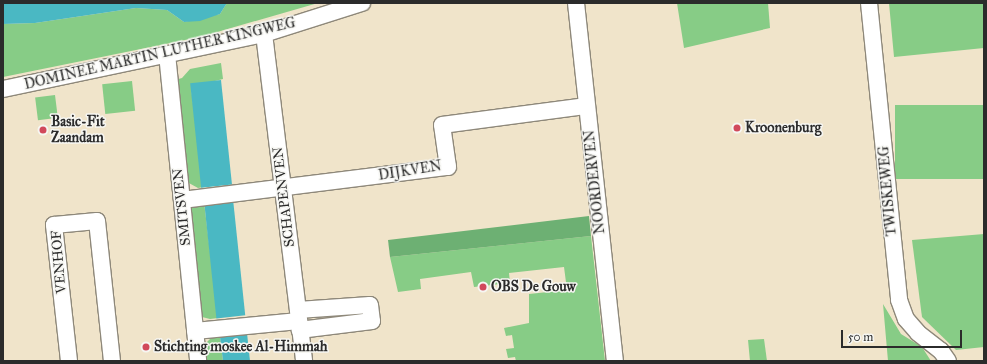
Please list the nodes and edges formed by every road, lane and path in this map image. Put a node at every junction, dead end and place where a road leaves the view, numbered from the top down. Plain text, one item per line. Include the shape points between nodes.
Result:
1 (362, 3) edge
2 (576, 3) edge
3 (869, 3) edge
4 (264, 34) junction
5 (167, 54) junction
6 (3, 89) edge
7 (587, 106) junction
8 (283, 188) junction
9 (182, 200) junction
10 (299, 320) junction
11 (195, 331) junction
12 (69, 361) edge
13 (112, 361) edge
14 (198, 361) edge
15 (304, 361) edge
16 (615, 361) edge
17 (948, 361) edge

1 - 4 street, DOMINEE MARTIN LUTHER KINGWEG
2 - 7 street, NOORDERVEN
3 - 17 street, TWISKEWEG via 899,300 906,319 918,333 941,351
4 - 5 street, DOMINEE MARTIN LUTHER KINGWEG
4 - 8 street, SCHAPENVEN
5 - 6 street, DOMINEE MARTIN LUTHER KINGWEG
5 - 9 street, SMITSVEN
7 - 8 street, DIJKVEN via 442,125 448,167
7 - 16 street, NOORDERVEN
8 - 9 street
8 - 10 street, SCHAPENVEN
9 - 11 street, SMITSVEN
10 - 11 street
10 - 15 street, SCHAPENVEN
11 - 14 street, SMITSVEN
12 - 13 street, VENHOF via 54,225 97,221

